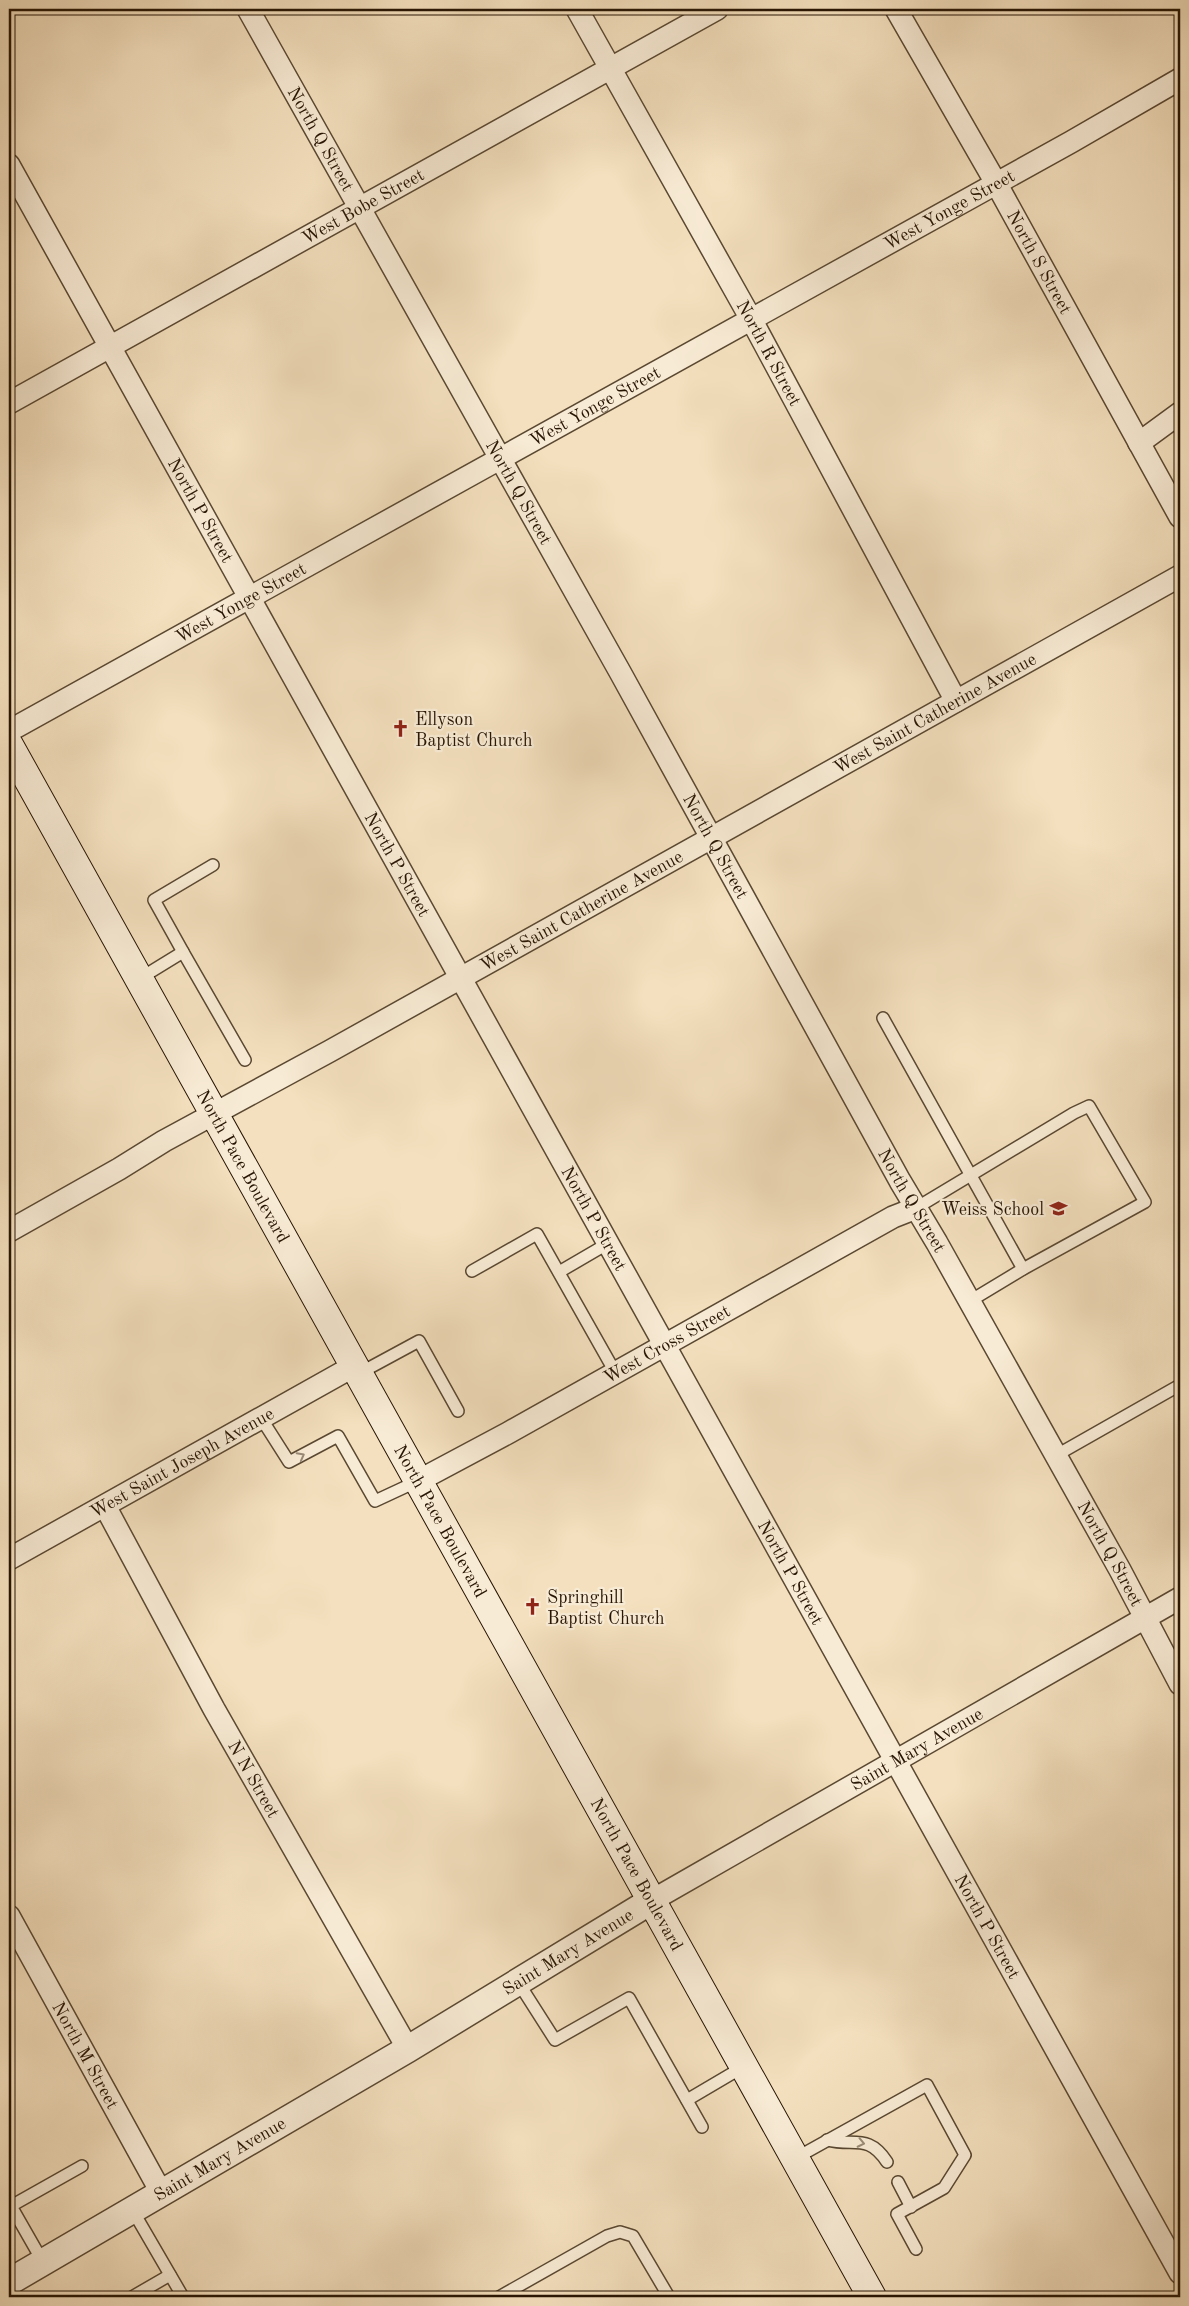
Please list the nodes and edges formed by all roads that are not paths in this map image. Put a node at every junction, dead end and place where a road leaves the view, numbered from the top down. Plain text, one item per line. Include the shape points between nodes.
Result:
1 (248, 9) edge
2 (577, 9) edge
3 (717, 9) edge
4 (896, 9) edge
5 (610, 68) junction
6 (1180, 79) edge
7 (9, 165) edge
8 (996, 183) junction
9 (359, 208) junction
10 (751, 319) junction
11 (110, 346) junction
12 (9, 403) edge
13 (1180, 414) edge
14 (1139, 442) junction
15 (500, 458) junction
16 (1180, 517) edge
17 (1180, 576) edge
18 (249, 596) junction
19 (956, 701) junction
20 (9, 731) edge
21 (9, 745) edge
22 (710, 838) junction
23 (213, 865) dead end
24 (183, 952) junction
25 (460, 978) junction
26 (139, 979) junction
27 (883, 1018) dead end
28 (245, 1060) dead end
29 (214, 1114) junction
30 (971, 1175) junction
31 (916, 1208) junction
32 (9, 1231) edge
33 (608, 1244) junction
34 (1023, 1269) junction
35 (472, 1271) dead end
36 (559, 1272) junction
37 (970, 1301) junction
38 (664, 1345) junction
39 (356, 1370) junction
40 (615, 1372) junction
41 (1180, 1385) edge
42 (458, 1411) dead end
43 (261, 1418) junction
44 (1055, 1456) junction
45 (418, 1481) junction
46 (105, 1506) junction
47 (9, 1559) edge
48 (1180, 1598) edge
49 (1145, 1618) junction
50 (1180, 1684) edge
51 (895, 1761) junction
52 (651, 1901) junction
53 (9, 1916) edge
54 (518, 1982) junction
55 (408, 2050) junction
56 (743, 2067) junction
57 (687, 2100) junction
58 (702, 2127) dead end
59 (827, 2140) junction
60 (794, 2159) junction
61 (887, 2162) dead end
62 (82, 2166) dead end
63 (898, 2182) dead end
64 (162, 2194) junction
65 (10, 2207) edge
66 (910, 2207) junction
67 (133, 2211) junction
68 (916, 2249) dead end
69 (43, 2262) junction
70 (1180, 2272) edge
71 (170, 2275) junction
72 (9, 2282) edge
73 (132, 2297) edge
74 (183, 2297) edge
75 (499, 2297) edge
76 (669, 2297) edge
77 (872, 2297) edge

1 - 9 street, North Q Street
2 - 5 street, North R Street
3 - 5 street, West Bobe Street
4 - 8 street, North S Street
5 - 9 street, West Bobe Street
5 - 10 street, North R Street
6 - 8 street, West Yonge Street
7 - 11 street, North P Street
8 - 10 street, West Yonge Street
8 - 14 street, North S Street
9 - 11 street, West Bobe Street
9 - 15 street, North Q Street
10 - 15 street, West Yonge Street
10 - 19 street, North R Street
11 - 12 street, West Bobe Street
11 - 18 street, North P Street
13 - 14 street
14 - 16 street, North S Street
15 - 18 street, West Yonge Street
15 - 22 street, North Q Street
17 - 19 street, West Saint Catherine Avenue
18 - 20 street, West Yonge Street
18 - 25 street, North P Street
19 - 22 street, West Saint Catherine Avenue
21 - 26 main road, North Pace Boulevard
22 - 25 street, West Saint Catherine Avenue
22 - 31 street, North Q Street
23 - 24 lane via 154,900
24 - 26 lane
24 - 28 lane
25 - 29 street, West Saint Catherine Avenue
25 - 33 street, North P Street
26 - 29 main road, North Pace Boulevard
27 - 30 lane
29 - 32 street, West Saint Catherine Avenue
29 - 39 main road, North Pace Boulevard
30 - 31 lane
30 - 34 lane
30 - 34 lane via 1089,1106 1145,1202
31 - 37 street, North Q Street
31 - 38 street, West Cross Street via 894,1217
33 - 36 lane
33 - 38 street, North P Street
34 - 37 lane
35 - 36 lane via 537,1234
36 - 40 lane
37 - 44 street, North Q Street
38 - 40 street, West Cross Street
38 - 51 street, North P Street
39 - 42 lane via 420,1340
39 - 43 street, West Saint Joseph Avenue
39 - 45 main road, North Pace Boulevard
40 - 45 street, West Cross Street
41 - 44 lane
43 -> 45 lane via 289,1462 338,1436 375,1501
43 - 46 street, West Saint Joseph Avenue
44 - 49 street, North Q Street
45 - 52 main road, North Pace Boulevard
46 - 47 street, West Saint Joseph Avenue
46 - 55 street, N N Street via 214,1709
48 - 49 street, Saint Mary Avenue
49 - 50 street, North Q Street
49 - 51 street, Saint Mary Avenue
51 - 52 street, Saint Mary Avenue
51 - 70 street, North P Street
52 - 54 street, Saint Mary Avenue
52 - 56 main road, North Pace Boulevard
53 - 64 street, North M Street
54 - 55 street, Saint Mary Avenue
54 - 57 lane via 555,2040 629,1998
55 - 64 street, Saint Mary Avenue
56 - 57 lane
56 - 60 main road, North Pace Boulevard
57 - 58 lane
59 - 60 lane
59 -> 61 lane via 837,2143 860,2141 879,2150
59 - 66 lane via 927,2085 965,2155 944,2188
60 - 77 main road, North Pace Boulevard
62 - 65 lane
63 - 66 lane
64 - 67 street, Saint Mary Avenue
65 - 69 lane
66 - 68 lane via 897,2214
67 - 69 street, Saint Mary Avenue
67 - 71 lane
69 - 72 street, Saint Mary Avenue
71 - 73 lane
71 - 74 lane
75 - 76 lane via 607,2236 620,2232 633,2236

